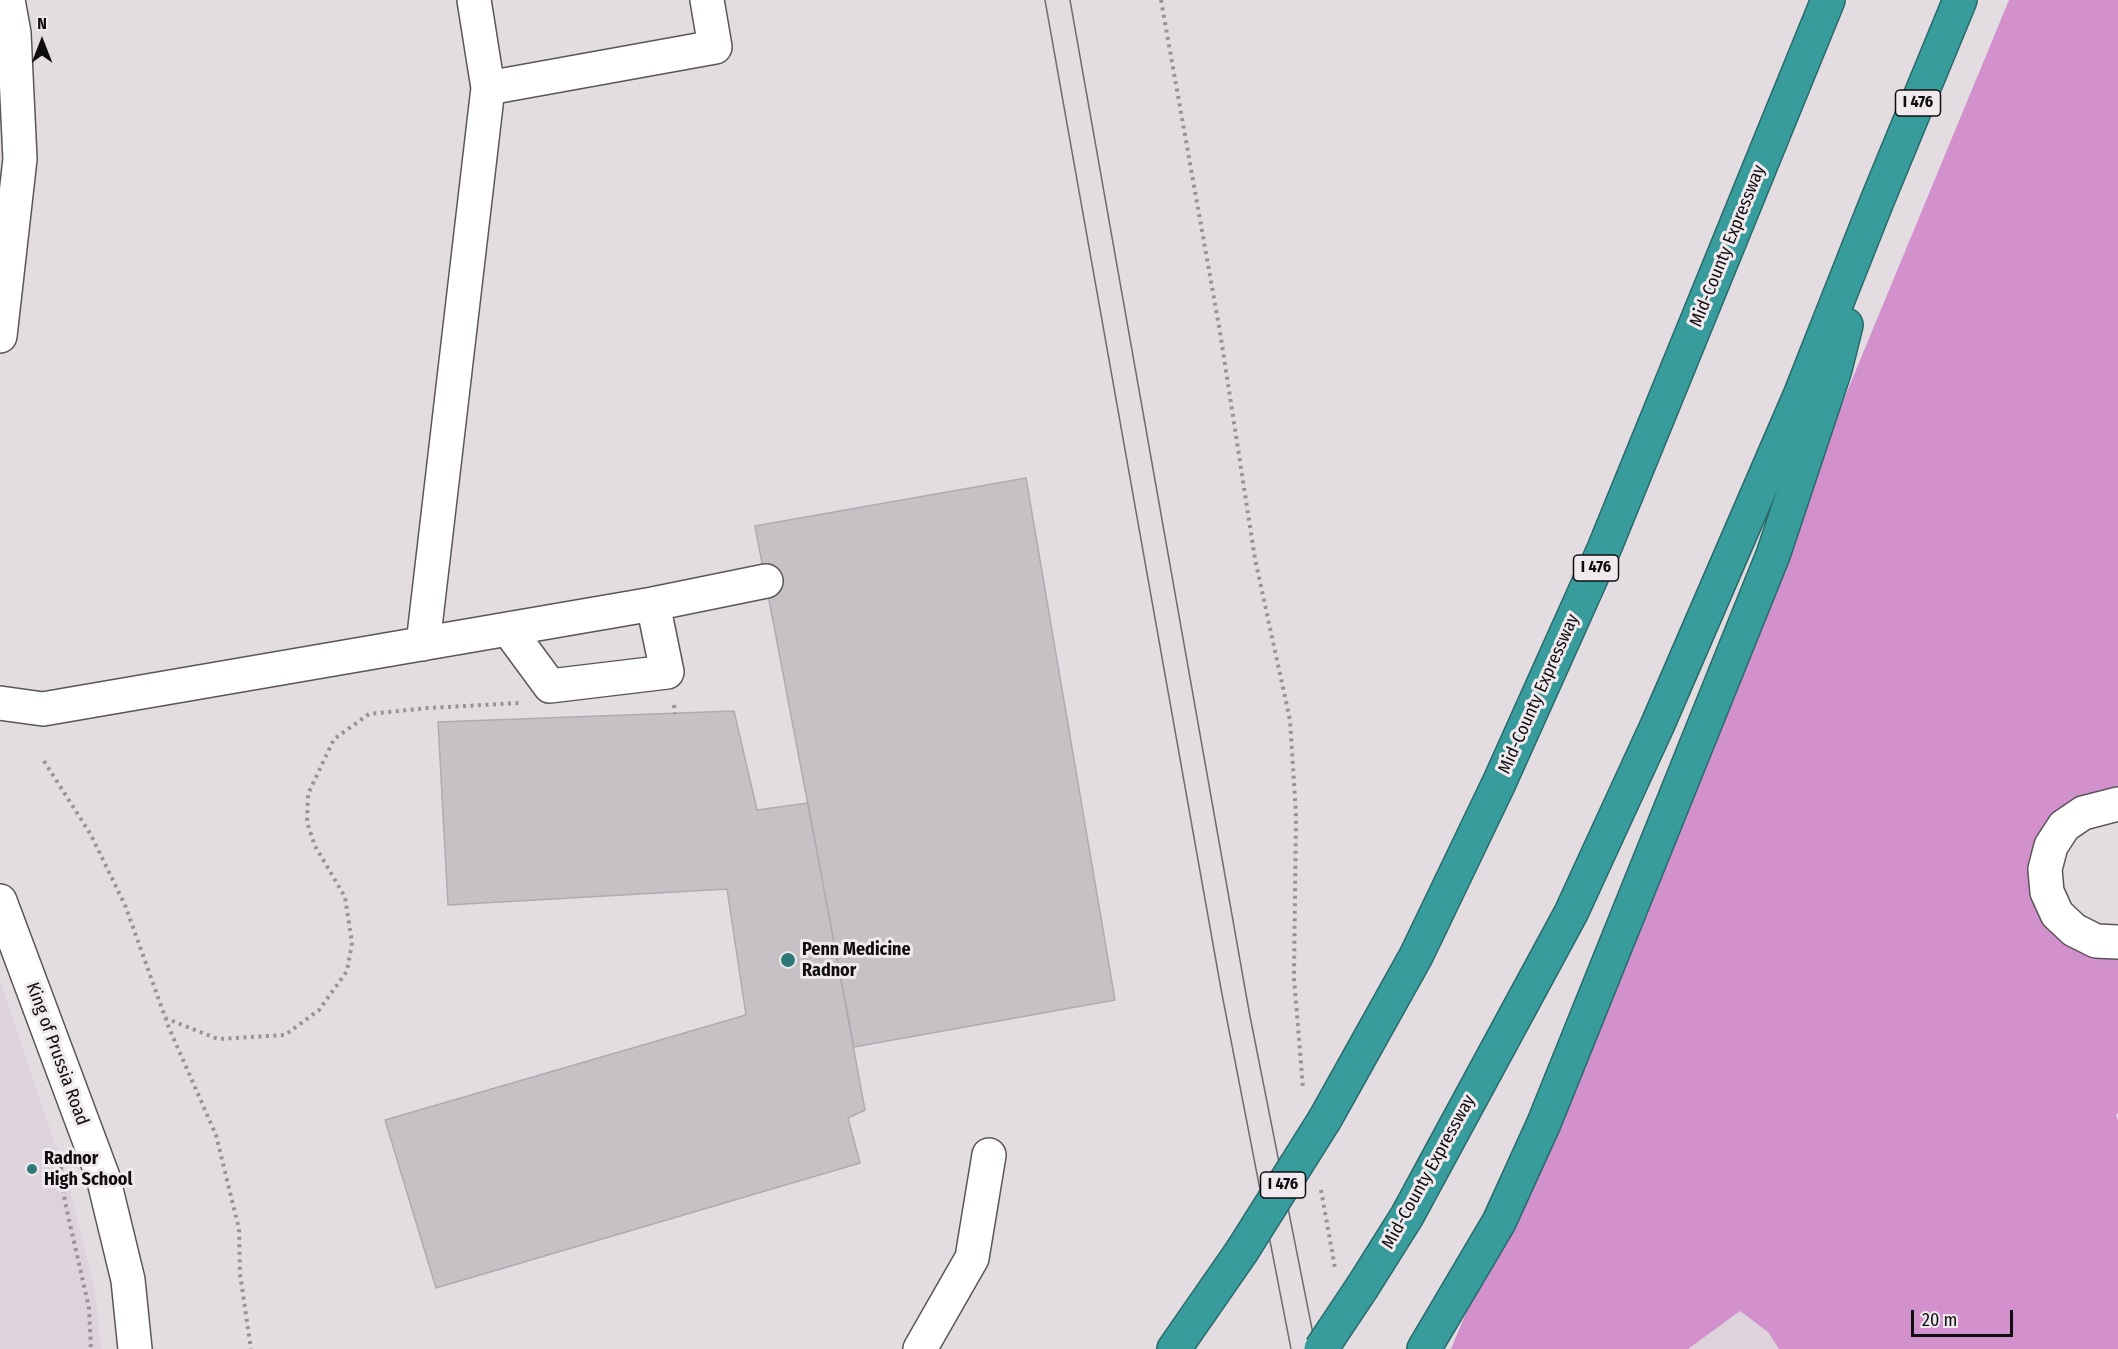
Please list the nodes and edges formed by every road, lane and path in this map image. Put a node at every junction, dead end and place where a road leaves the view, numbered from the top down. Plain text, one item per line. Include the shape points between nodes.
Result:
1 (8, 0) edge
2 (474, 0) edge
3 (706, 0) edge
4 (1161, 0) edge
5 (1828, 0) edge
6 (1960, 0) edge
7 (488, 88) junction
8 (1875, 206) junction
9 (0, 336) edge
10 (766, 581) dead end
11 (653, 604) junction
12 (508, 629) junction
13 (423, 644) junction
14 (673, 695) dead end
15 (0, 703) edge
16 (522, 703) dead end
17 (675, 714) dead end
18 (44, 761) dead end
19 (2118, 804) edge
20 (0, 901) edge
21 (2118, 942) edge
22 (165, 1018) junction
23 (1304, 1095) dead end
24 (59, 1155) dead end
25 (989, 1155) dead end
26 (1320, 1187) dead end
27 (1350, 1283) junction
28 (91, 1349) edge
29 (135, 1349) edge
30 (251, 1349) edge
31 (920, 1349) edge
32 (1174, 1349) edge
33 (1320, 1349) edge
34 (1424, 1349) edge

1 - 9 street via 14,33 20,159
2 - 7 street
3 - 7 street via 715,47
4 - 23 path via 1220,332 1255,559 1290,720 1296,814 1294,978
5 - 32 highway, Mid-County Expressway / I 476, bridge via 1604,549 1416,956 1325,1119 1242,1251
6 - 8 highway, Mid-County Expressway / I 476
7 - 13 street
8 - 27 highway, Mid-County Expressway / I 476 via 1799,398 1571,913 1407,1216
8 - 34 highway via 1835,369 1773,555 1544,1123 1498,1222
10 - 11 street
11 - 12 street
11 - 12 street via 667,672 550,686
12 - 13 street
13 - 15 street via 43,709
14 - 17 path
16 - 22 path via 369,714 334,739 308,794 307,822 315,846 345,897 352,943 346,971 320,1010 285,1035 218,1039
18 - 22 path via 91,835 125,905
19 - 21 street via 2083,813 2064,826 2050,846 2045,869 2047,892 2057,914 2074,930 2096,941
20 - 29 street, King of Prussia Road via 103,1178 128,1280
22 - 30 path via 216,1135 239,1229 240,1274
24 - 28 path via 88,1308
25 - 31 street via 972,1258
26 - 27 path
27 - 33 highway, Mid-County Expressway / I 476, bridge

